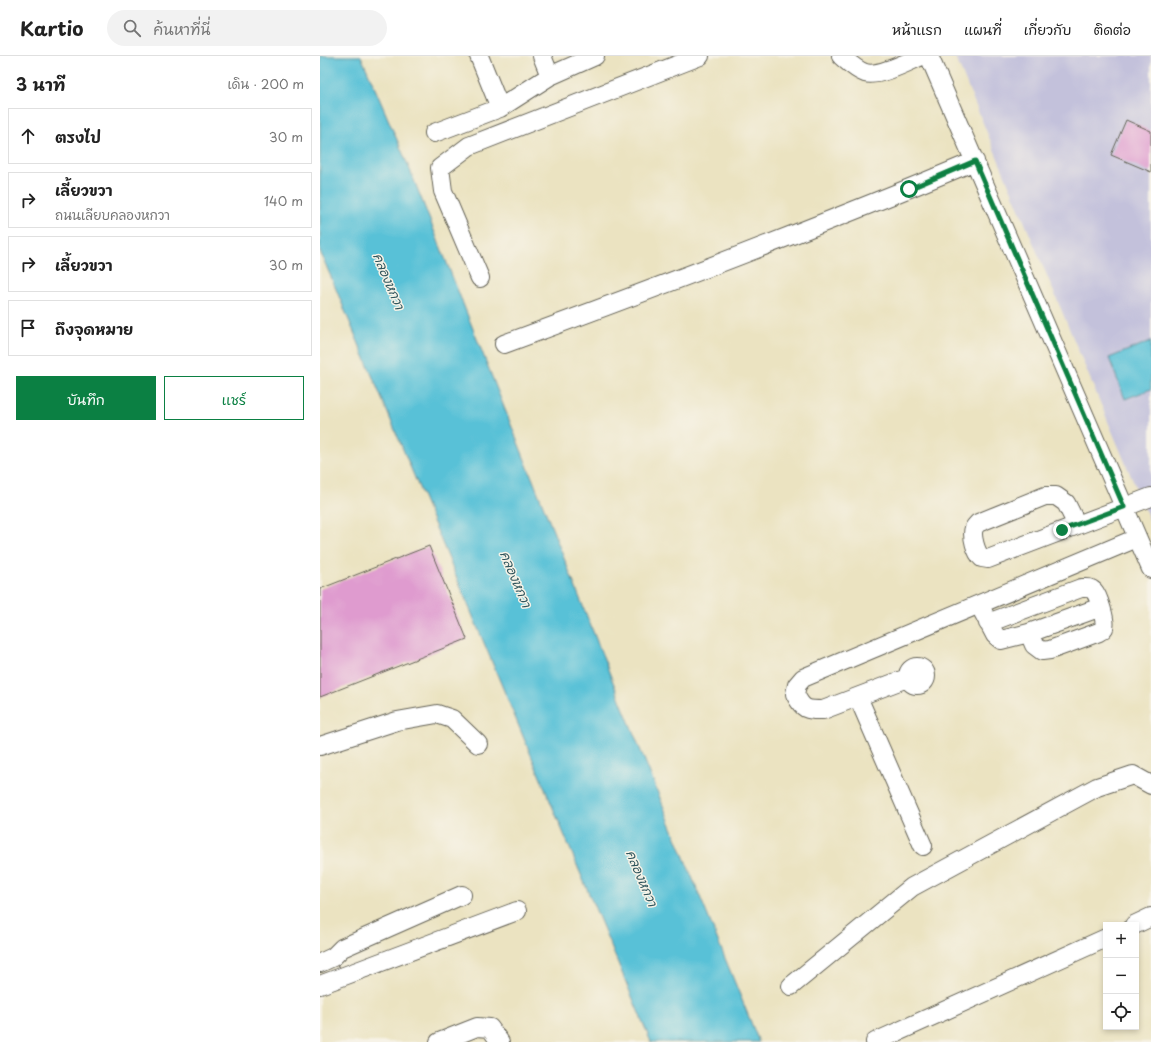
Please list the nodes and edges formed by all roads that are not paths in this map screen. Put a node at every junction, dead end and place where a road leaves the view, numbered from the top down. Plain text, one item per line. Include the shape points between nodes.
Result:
1 (479, 56) edge
2 (542, 56) edge
3 (700, 56) edge
4 (841, 56) edge
5 (922, 56) edge
6 (929, 56) edge
7 (589, 57) edge
8 (550, 76) junction
9 (500, 108) junction
10 (434, 133) dead end
11 (975, 161) junction
12 (480, 278) dead end
13 (504, 344) dead end
14 (1151, 497) edge
15 (1124, 507) junction
16 (1077, 525) junction
17 (1137, 538) junction
18 (1151, 569) edge
19 (980, 604) junction
20 (988, 623) junction
21 (908, 678) dead end
22 (858, 697) junction
23 (478, 744) dead end
24 (320, 746) edge
25 (1151, 785) edge
26 (922, 846) dead end
27 (462, 895) dead end
28 (517, 911) dead end
29 (1151, 917) edge
30 (1139, 923) edge
31 (1103, 939) edge
32 (320, 963) edge
33 (320, 985) edge
34 (791, 986) dead end
35 (894, 1037) edge
36 (439, 1042) edge
37 (500, 1042) edge
38 (875, 1042) edge

1 - 9 street
2 - 8 street
3 - 12 street via 469,146 440,168 443,191
4 - 5 street via 864,73 879,73
6 - 11 street
7 - 8 street
8 - 9 street
9 - 10 street
11 - 13 street via 669,283
11 - 15 street
14 - 15 street
15 - 16 street
15 - 17 street
16 - 16 street via 1066,503 1056,496 1045,496 978,523 974,528 974,535 978,555 988,559
17 - 18 street
17 - 19 street
19 - 20 street
19 - 22 street via 803,678 797,685 795,694 800,704 808,710 823,710
20 - 20 street via 1082,588 1094,591 1105,621 1104,628 1099,632 1042,651 1034,645 1029,633 1001,640
21 - 22 street
22 - 26 street
23 - 24 street via 452,719 437,714 397,720
25 - 34 street via 1133,775 1097,787 912,887
27 - 32 street via 342,948 333,957
28 - 33 street
29 - 30 street
31 - 35 street
35 - 38 street
36 - 37 street via 477,1028 490,1028

